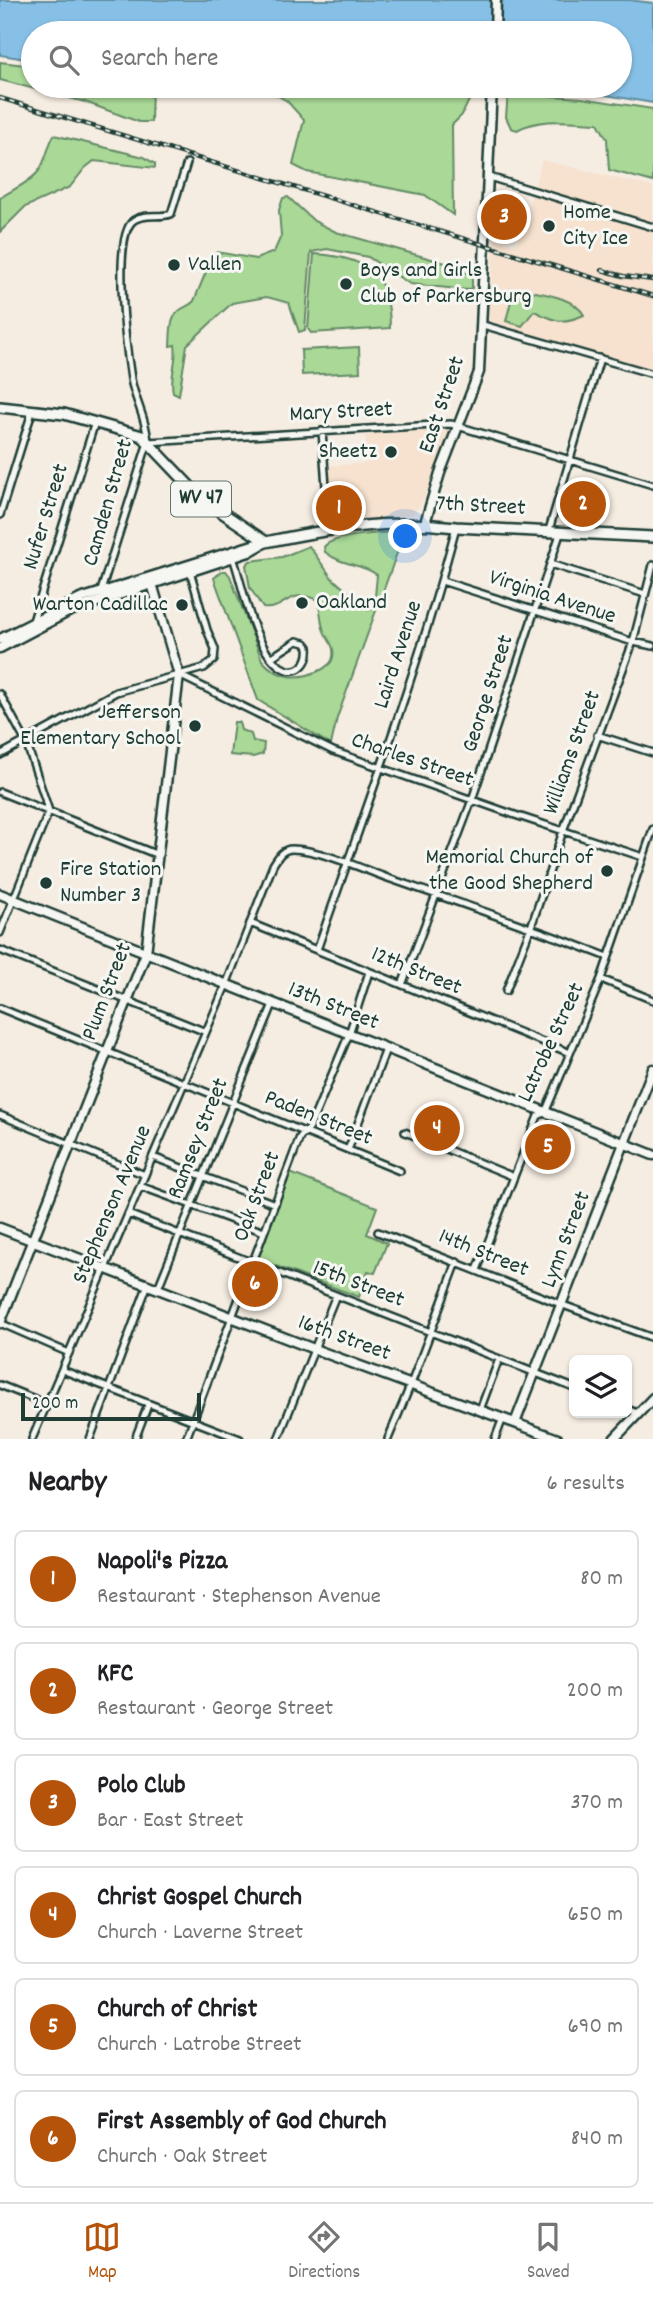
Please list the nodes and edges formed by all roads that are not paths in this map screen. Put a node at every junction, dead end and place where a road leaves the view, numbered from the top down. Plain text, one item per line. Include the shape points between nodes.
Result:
1 (496, 0) edge
2 (495, 21) edge
3 (491, 98) edge
4 (187, 163) dead end
5 (489, 177) junction
6 (653, 227) edge
7 (482, 325) junction
8 (600, 358) junction
9 (653, 374) edge
10 (0, 407) edge
11 (32, 412) junction
12 (95, 422) junction
13 (459, 425) junction
14 (322, 431) junction
15 (148, 442) junction
16 (569, 460) junction
17 (653, 485) edge
18 (0, 515) edge
19 (425, 523) junction
20 (456, 527) junction
21 (329, 528) junction
22 (548, 530) junction
23 (561, 531) junction
24 (653, 537) edge
25 (266, 542) junction
26 (233, 557) junction
27 (550, 564) junction
28 (653, 565) edge
29 (190, 570) junction
30 (151, 580) junction
31 (442, 581) junction
32 (645, 594) junction
33 (100, 596) junction
34 (535, 610) junction
35 (33, 621) junction
36 (0, 639) edge
37 (632, 642) junction
38 (653, 646) edge
39 (0, 648) edge
40 (272, 657) junction
41 (179, 675) junction
42 (0, 694) edge
43 (597, 735) junction
44 (26, 742) junction
45 (653, 753) edge
46 (0, 755) edge
47 (381, 768) junction
48 (0, 792) edge
49 (472, 800) junction
50 (49, 811) junction
51 (653, 829) edge
52 (562, 831) junction
53 (644, 854) junction
54 (158, 855) junction
55 (653, 855) edge
56 (347, 863) junction
57 (0, 894) edge
58 (437, 895) junction
59 (14, 900) junction
60 (250, 923) junction
61 (531, 927) junction
62 (0, 933) edge
63 (0, 950) edge
64 (317, 950) junction
65 (146, 953) junction
66 (608, 957) junction
67 (369, 972) junction
68 (601, 979) junction
69 (226, 985) junction
70 (402, 985) junction
71 (506, 991) dead end
72 (653, 1000) edge
73 (126, 1001) junction
74 (273, 1004) junction
75 (0, 1008) edge
76 (206, 1032) junction
77 (349, 1034) junction
78 (386, 1049) junction
79 (106, 1050) junction
80 (570, 1053) junction
81 (653, 1069) edge
82 (184, 1083) junction
83 (648, 1094) edge
84 (233, 1103) junction
85 (545, 1113) junction
86 (0, 1115) edge
87 (305, 1132) junction
88 (405, 1132) dead end
89 (70, 1143) junction
90 (624, 1143) junction
91 (348, 1150) junction
92 (653, 1155) edge
93 (153, 1157) junction
94 (400, 1171) dead end
95 (145, 1175) junction
96 (202, 1176) junction
97 (514, 1177) junction
98 (140, 1186) junction
99 (275, 1204) junction
100 (191, 1205) junction
101 (128, 1214) junction
102 (0, 1228) edge
103 (264, 1232) junction
104 (378, 1232) dead end
105 (179, 1234) junction
106 (32, 1241) junction
107 (251, 1262) junction
108 (457, 1262) junction
109 (106, 1268) junction
110 (477, 1270) junction
111 (148, 1284) junction
112 (158, 1288) junction
113 (335, 1295) junction
114 (563, 1305) junction
115 (231, 1317) junction
116 (0, 1323) edge
117 (429, 1332) junction
118 (653, 1338) edge
119 (314, 1349) junction
120 (69, 1353) junction
121 (499, 1359) junction
122 (62, 1370) junction
123 (536, 1373) junction
124 (411, 1384) junction
125 (0, 1385) edge
126 (569, 1386) edge
127 (109, 1390) junction
128 (653, 1398) edge
129 (47, 1404) junction
130 (148, 1405) junction
131 (480, 1410) junction
132 (632, 1411) edge
133 (637, 1413) junction
134 (503, 1418) junction
135 (193, 1421) junction
136 (515, 1423) junction
137 (32, 1439) edge
138 (90, 1439) edge
139 (135, 1439) edge
140 (186, 1439) edge
141 (240, 1439) edge
142 (278, 1439) edge
143 (388, 1439) edge
144 (495, 1439) edge
145 (558, 1439) edge
146 (614, 1439) edge

1 - 2 street
3 - 5 street, East Street
4 - 15 street, Camden Street via 171,214 138,218 128,226 120,267 132,382 148,428
5 - 6 street
5 - 7 street, East Street
7 - 8 street
7 - 13 street, East Street via 479,372
8 - 9 street
8 - 16 street
10 - 11 main road, WV 47
11 - 12 main road, WV 47
11 - 18 street
12 - 15 main road, WV 47
12 - 35 street, Nufer Street
13 - 14 street, Mary Street
13 - 16 street, Mary Street
13 - 19 street, East Street
14 - 15 street, Mary Street
14 - 21 street
15 - 25 main road, WV 47 via 202,499
15 - 33 street, Camden Street
16 - 17 street, Mary Street
16 - 22 street
19 - 20 main road, 7th Street
19 - 21 main road, 7th Street
20 - 22 main road, 7th Street
20 - 31 street, Laird Avenue
21 - 25 main road, 7th Street
22 - 23 main road, 7th Street
23 - 24 main road, 7th Street
23 - 27 street, George Street
25 - 26 street, 7th Street
25 - 30 street, 7th Street
26 - 29 street, 7th Street
26 - 40 street via 255,627
27 - 32 street
27 - 34 street, George Street
28 - 32 street, Williams Street
29 - 30 street, 7th Street
29 - 41 street via 215,649 214,660
30 - 33 street, 7th Street
30 - 41 street, Plum Street
31 - 34 street, Virginia Avenue
31 - 47 street, Laird Avenue
32 - 37 street, Williams Street
33 - 35 street, 7th Street via 67,604
33 - 39 street, 7th Street
34 - 37 street, Virginia Avenue
34 - 49 street, George Street
35 - 36 street, 7th Street
37 - 38 street, Virginia Avenue
37 - 43 street, Williams Street
40 - 40 street via 293,671 305,664 308,647 297,641
41 - 44 street via 116,692
41 - 47 street, Charles Street via 333,751
41 - 54 street, Plum Street
42 - 44 street
43 - 45 street
43 - 52 street, Williams Street
44 - 46 street
44 - 50 street
47 - 49 street, Charles Street
47 - 56 street, Laird Avenue
48 - 50 street
49 - 52 street, Charles Street
49 - 58 street, George Street
50 - 54 street
50 - 59 street
51 - 53 street, Latrobe Street
52 - 53 street, Charles Street
52 - 61 street, Williams Street
53 - 55 street, Charles Street
53 - 66 street, Latrobe Street
54 - 65 street, Plum Street
56 - 58 street
56 - 60 street, Stephenson Avenue via 306,851 281,853
56 - 64 street, Laird Avenue
57 - 59 street, 13th Street
58 - 61 street
58 - 70 street, George Street
59 - 62 street
59 - 65 street, 13th Street
60 - 64 street, 12th Street
60 - 69 street, Stephenson Avenue
61 - 66 street
61 - 71 street, Williams Street
63 - 73 street
64 - 67 street, 12th Street
65 - 69 street, 13th Street
65 - 73 street, Plum Street
66 - 68 street, Latrobe Street
67 - 70 street, 12th Street
67 - 77 street, Oak Street
68 - 72 street
68 - 80 street, Latrobe Street
69 - 74 street, 13th Street
69 - 76 street, Stephenson Avenue
70 - 80 street, 12th Street
73 - 76 street
73 - 79 street, Plum Street
74 - 77 street, 13th Street
74 - 84 street, Ramsey Street
75 - 79 street
76 - 82 street, Stephenson Avenue
77 - 78 street, 13th Street
77 - 87 street, Oak Street
78 - 85 street, 13th Street
78 - 91 street
79 - 82 street
79 - 89 street, Plum Street
80 - 85 street, Latrobe Street
81 - 83 street, Lynn Street
82 - 84 street, Paden Street
82 - 93 street, Stephenson Avenue
83 - 90 street, Lynn Street
84 - 87 street, Paden Street
84 - 96 street, Ramsey Street
85 - 90 street, 13th Street
85 - 97 street, Latrobe Street via 538,1116
86 - 89 street
87 - 91 street, Paden Street
87 - 99 street, Oak Street
88 - 97 street
89 - 95 street
89 - 106 street, Plum Street
90 - 92 street, 13th Street
90 - 114 street, Lynn Street
91 - 94 street, Paden Street
93 - 95 street, Stephenson Avenue
93 - 96 street
95 - 98 street, Stephenson Avenue
96 - 99 street
96 - 100 street, Ramsey Street
97 - 110 street, Latrobe Street
98 - 100 street
98 - 101 street, Stephenson Avenue
99 - 103 street, Oak Street
100 - 103 street
100 - 105 street, Ramsey Street
101 - 105 street, 15th Street
101 - 109 street, Stephenson Avenue
102 - 106 street, 16th Street
103 - 107 street, Oak Street
104 - 108 street, 14th Street
105 - 107 street, 15th Street
105 - 112 street, Ramsey Street
106 - 109 street, 16th Street
106 - 116 street, Plum Street
107 - 113 street, 15th Street
107 - 115 street, Oak Street
108 - 110 street, 14th Street
108 - 117 street
109 - 111 street, 16th Street
109 - 120 street, Stephenson Avenue
110 - 114 street, 14th Street
111 - 112 street, 16th Street
111 - 127 street
112 - 115 street, 16th Street
113 - 117 street, 15th Street
113 - 119 street
114 - 118 street, 14th Street
114 - 123 street, Lynn Street
115 - 119 street, 16th Street
115 - 135 street, Oak Street
116 - 120 street
117 - 121 street, 15th Street
117 - 124 street
119 - 124 street, 16th Street
119 - 142 street
120 - 122 street, Stephenson Avenue
121 - 123 street, 15th Street
121 - 131 street
122 - 127 street
122 - 129 street, Stephenson Avenue
123 - 126 street, 15th Street
123 - 136 street, Lynn Street
124 - 131 street, 16th Street
124 - 143 street
125 - 129 street
127 - 130 street
127 - 138 street
128 - 133 street
129 - 137 street, Stephenson Avenue
130 - 135 street
130 - 139 street
131 - 134 street, 16th Street
132 - 133 street
133 - 146 street
134 - 136 street, 16th Street
134 - 144 street
135 - 140 street, Oak Street
135 - 141 street
136 - 145 street, 16th Street

